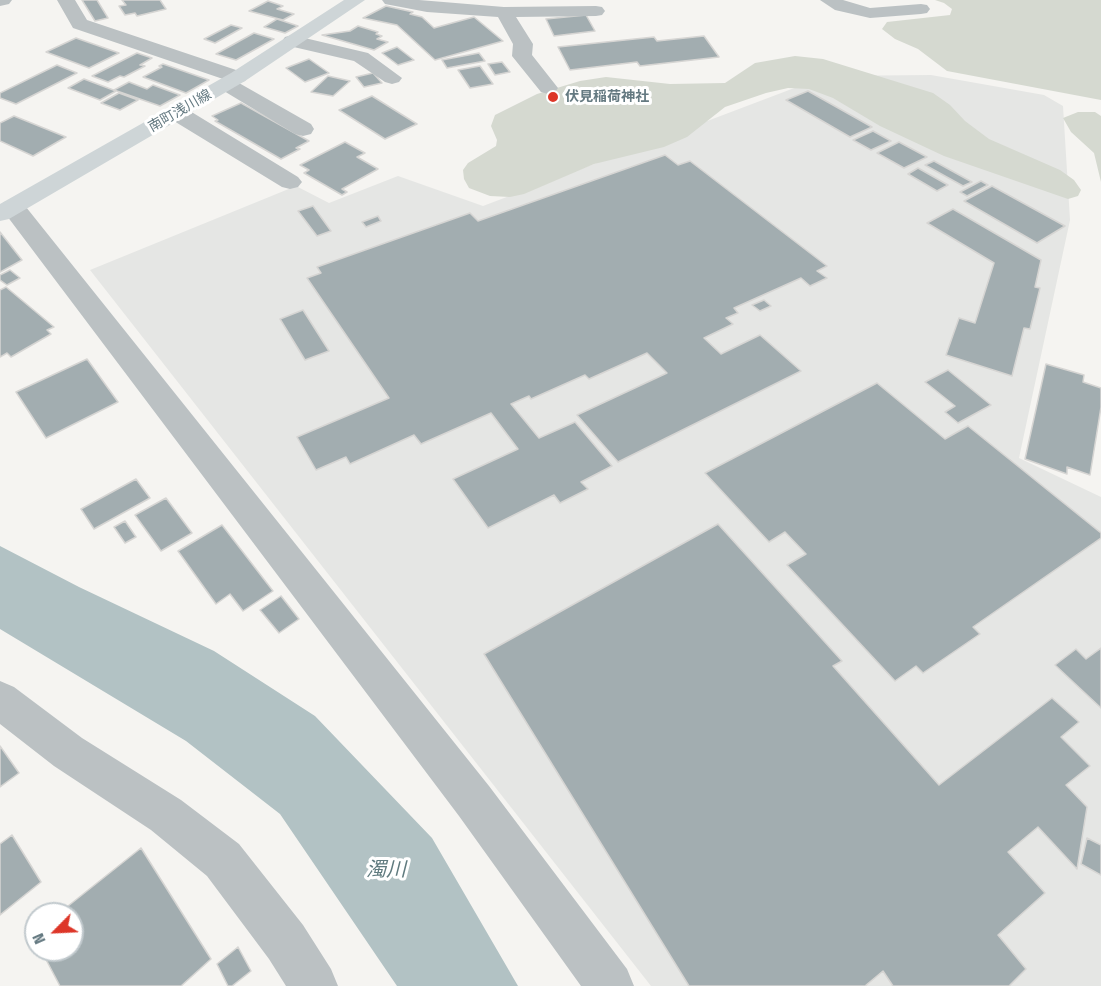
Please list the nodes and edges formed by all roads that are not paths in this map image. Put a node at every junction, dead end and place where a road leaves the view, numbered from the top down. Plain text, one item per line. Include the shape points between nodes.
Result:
1 (66, 0) edge
2 (356, 0) edge
3 (391, 0) edge
4 (829, 0) edge
5 (921, 9) dead end
6 (596, 11) dead end
7 (504, 12) junction
8 (292, 41) junction
9 (392, 78) dead end
10 (232, 81) junction
11 (549, 88) dead end
12 (177, 113) junction
13 (303, 129) dead end
14 (290, 182) dead end
15 (6, 210) edge
16 (0, 700) edge
17 (314, 986) edge
18 (610, 986) edge

1 - 10 street via 80,24
2 - 8 street, 南町浅川線
3 - 7 street via 427,7
4 - 5 street via 870,13
6 - 7 street
7 - 11 street via 523,45 522,56
8 - 9 street via 361,57
8 - 10 street, 南町浅川線
10 - 12 street, 南町浅川線
10 - 13 street
12 - 14 street
12 - 15 street, 南町浅川線
15 - 18 street via 474,801
16 - 17 street via 68,752 166,815 222,860 286,942

